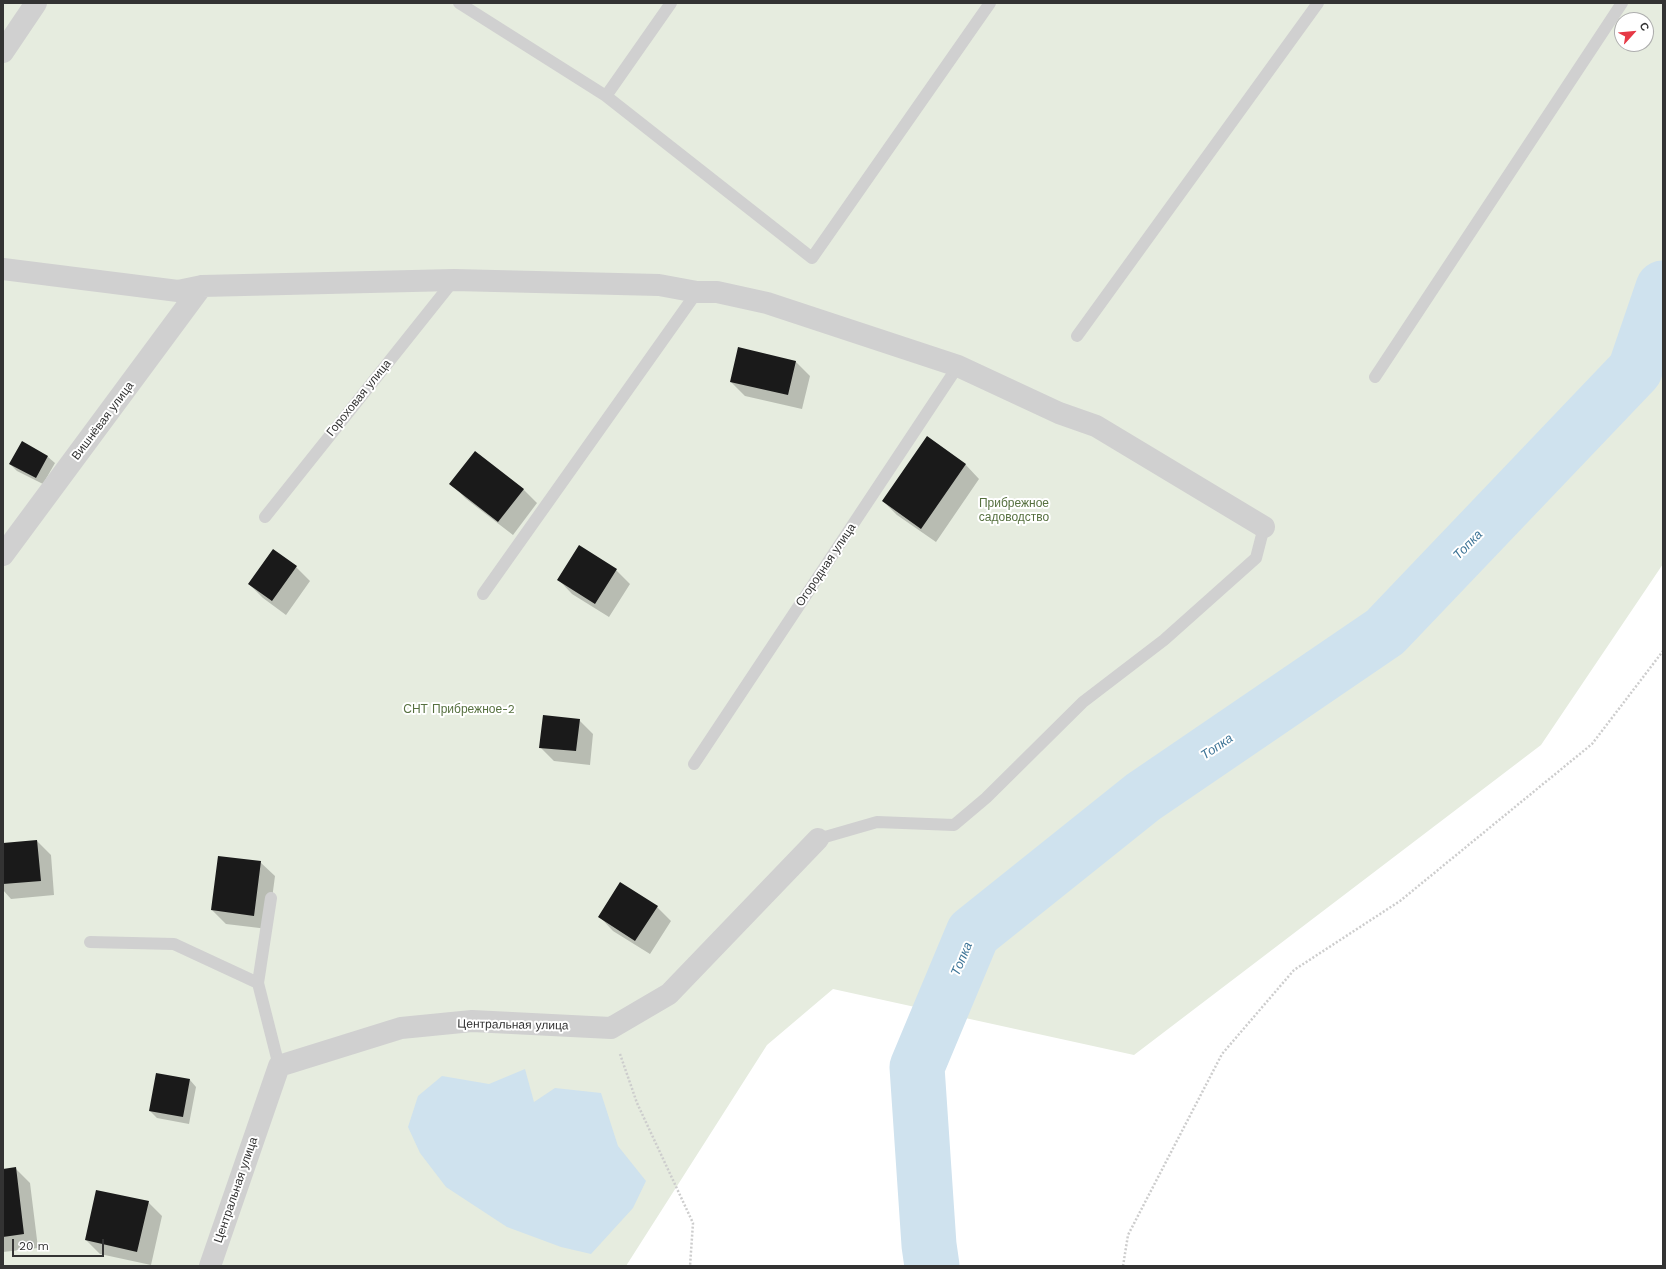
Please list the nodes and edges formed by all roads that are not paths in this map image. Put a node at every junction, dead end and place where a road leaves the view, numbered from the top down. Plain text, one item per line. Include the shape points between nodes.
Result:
1 (36, 3) edge
2 (459, 3) edge
3 (672, 3) edge
4 (990, 3) edge
5 (1318, 3) edge
6 (1622, 3) edge
7 (3, 52) edge
8 (606, 96) junction
9 (3, 269) edge
10 (454, 280) junction
11 (202, 286) junction
12 (697, 292) junction
13 (1077, 336) dead end
14 (958, 366) junction
15 (1375, 377) dead end
16 (265, 517) dead end
17 (1264, 527) joint
18 (3, 555) edge
19 (483, 594) dead end
20 (694, 764) dead end
21 (818, 839) joint
22 (271, 898) dead end
23 (90, 942) dead end
24 (258, 983) junction
25 (280, 1066) junction
26 (210, 1266) edge

1 - 7 street
2 - 8 lane
3 - 8 lane
4 - 8 lane via 812,258
5 - 13 lane
6 - 15 lane
9 - 11 street via 178,291
10 - 11 street
10 - 12 street via 659,285
10 - 16 lane, Гороховая улица
11 - 18 street, Вишнёвая улица
12 - 14 street via 717,292 767,303
12 - 19 lane
14 - 17 street via 1059,414 1096,426
14 - 20 lane, Огородная улица
17 - 21 lane via 1256,558 1164,640 1083,702 986,798 954,824 877,822
21 - 25 street, Центральная улица via 669,994 611,1028 472,1022 401,1028
22 - 24 lane
23 - 24 lane via 174,944
24 - 25 lane
25 - 26 street, Центральная улица

